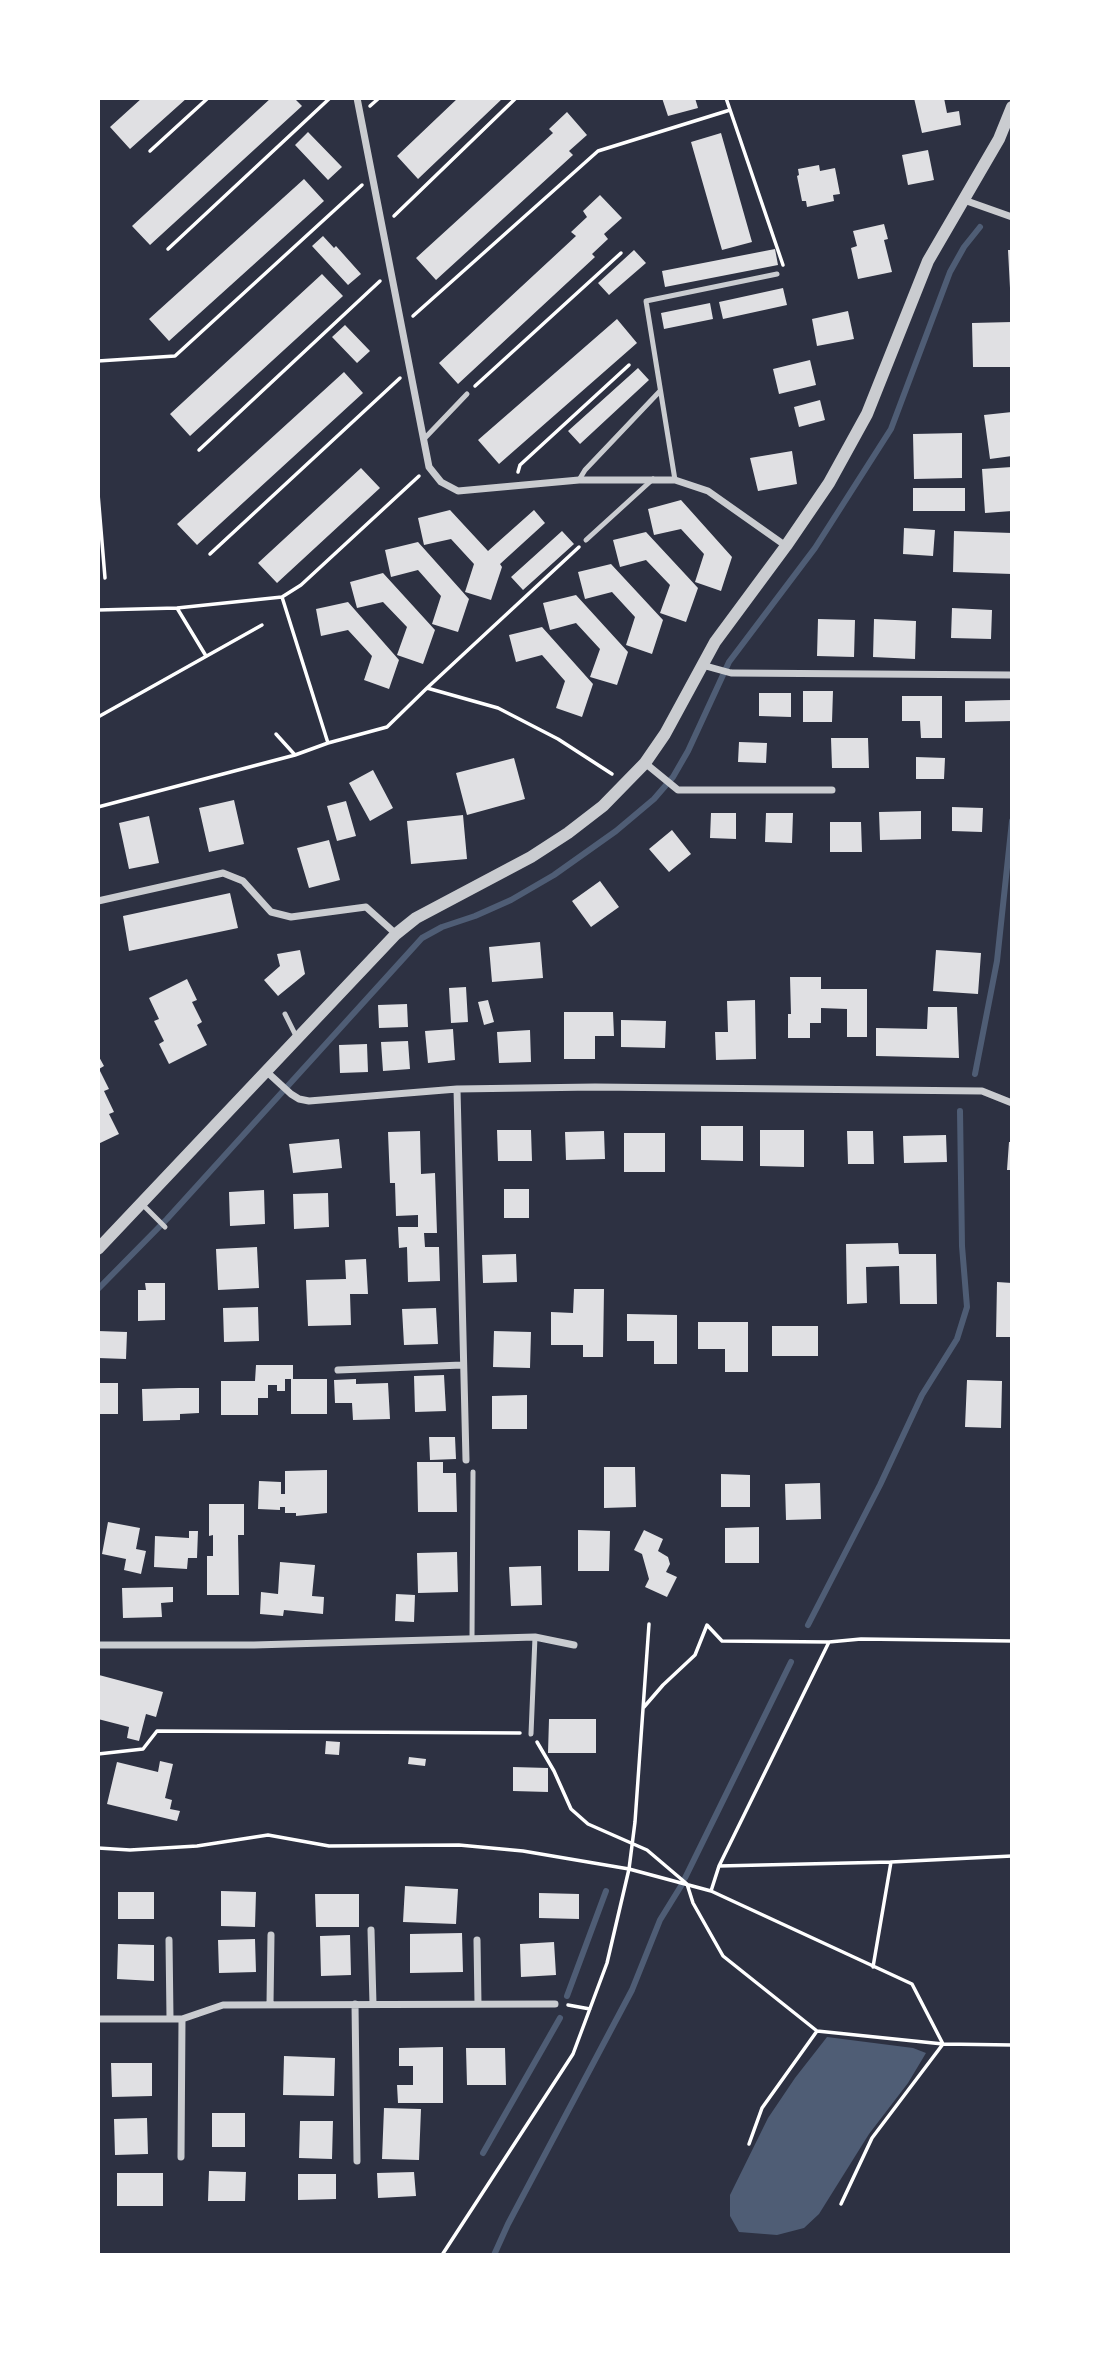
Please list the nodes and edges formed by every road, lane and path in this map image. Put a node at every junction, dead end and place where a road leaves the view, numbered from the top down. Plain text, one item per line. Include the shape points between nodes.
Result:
1 (208, 98) edge
2 (330, 98) edge
3 (357, 98) edge
4 (516, 98) edge
5 (726, 98) edge
6 (1012, 107) edge
7 (730, 110) junction
8 (150, 151) dead end
9 (372, 176) junction
10 (964, 201) junction
11 (1012, 217) edge
12 (381, 229) junction
13 (168, 249) dead end
14 (621, 253) dead end
15 (390, 273) junction
16 (777, 274) joint
17 (401, 328) junction
18 (98, 361) edge
19 (629, 365) dead end
20 (410, 369) junction
21 (660, 391) junction
22 (467, 394) joint
23 (424, 439) junction
24 (200, 450) dead end
25 (429, 467) junction
26 (653, 479) junction
27 (579, 480) junction
28 (675, 480) junction
29 (514, 486) junction
30 (98, 494) edge
31 (586, 540) joint
32 (786, 546) junction
33 (210, 554) dead end
34 (105, 578) dead end
35 (282, 597) junction
36 (177, 608) junction
37 (98, 610) edge
38 (262, 625) dead end
39 (206, 656) junction
40 (702, 665) junction
41 (1012, 675) edge
42 (427, 688) junction
43 (98, 718) edge
44 (276, 734) dead end
45 (328, 743) junction
46 (295, 755) junction
47 (645, 763) junction
48 (626, 784) junction
49 (832, 790) dead end
50 (98, 807) edge
51 (98, 901) edge
52 (396, 934) junction
53 (285, 1014) dead end
54 (298, 1039) junction
55 (267, 1072) junction
56 (457, 1088) junction
57 (1012, 1103) edge
58 (141, 1203) junction
59 (165, 1227) dead end
60 (98, 1249) edge
61 (462, 1365) junction
62 (338, 1370) dead end
63 (466, 1460) dead end
64 (473, 1472) dead end
65 (649, 1624) dead end
66 (535, 1637) junction
67 (472, 1638) junction
68 (1012, 1641) edge
69 (829, 1642) junction
70 (98, 1645) edge
71 (574, 1645) dead end
72 (645, 1707) junction
73 (531, 1734) junction
74 (98, 1754) edge
75 (632, 1843) junction
76 (98, 1848) edge
77 (1012, 1856) edge
78 (891, 1862) junction
79 (719, 1866) junction
80 (629, 1869) junction
81 (687, 1884) junction
82 (711, 1891) junction
83 (371, 1930) dead end
84 (271, 1935) dead end
85 (169, 1940) dead end
86 (477, 1940) dead end
87 (873, 1966) junction
88 (270, 2004) junction
89 (355, 2004) junction
90 (373, 2004) junction
91 (478, 2004) junction
92 (555, 2004) joint
93 (590, 2008) junction
94 (170, 2018) junction
95 (98, 2019) edge
96 (182, 2019) junction
97 (817, 2031) junction
98 (943, 2043) junction
99 (1012, 2045) edge
100 (749, 2144) dead end
101 (181, 2157) dead end
102 (357, 2161) dead end
103 (841, 2204) dead end
104 (442, 2255) edge

1 - 8 path
2 - 13 path
3 - 9 street
4 - 12 path
5 - 7 path
6 - 10 street
7 - 16 path via 784,268
7 - 17 path via 598,151
9 - 12 street
9 - 18 path via 175,356
10 - 11 street
10 - 32 street via 928,261 867,414 829,483
12 - 15 street
14 - 22 path
15 - 17 street
15 - 24 path
16 - 21 lane via 646,301
17 - 20 street
19 - 29 path via 520,465
20 - 23 street
20 - 33 path
21 - 27 lane
21 - 28 lane
22 - 23 lane
23 - 25 street
25 - 29 street via 441,482 458,491
25 - 35 path via 301,585
26 - 27 street
26 - 28 street
26 - 31 lane
27 - 29 street
28 - 32 street via 708,491
30 - 34 path
31 - 42 path
32 - 40 street
35 - 36 path
35 - 45 path
36 - 37 path
36 - 39 path
38 - 39 path
39 - 43 path
40 - 41 street via 731,673
40 - 47 street
42 - 45 path via 387,727
42 - 48 path via 498,708 558,738
44 - 46 path
45 - 46 path
46 - 50 path
47 - 48 street
47 - 49 street via 678,790
48 - 52 street via 559,839 416,918
51 - 52 street via 223,873 243,881 271,912 291,917 366,907
52 - 54 street
53 - 54 lane
54 - 55 street
55 - 56 street via 299,1099 329,1101
55 - 58 street
56 - 57 street via 982,1090
56 - 61 street
58 - 59 lane
58 - 60 street
61 - 62 street
61 - 63 street
64 - 67 lane
65 - 72 path
66 - 67 street
66 - 71 street
66 - 73 lane
67 - 70 street
68 - 69 path
69 - 72 path via 722,1641 707,1625 695,1655
69 - 79 path
72 - 75 path
73 - 74 path via 157,1731 143,1749
73 - 75 path via 555,1771 571,1809 588,1824
75 - 80 path
75 - 81 path via 648,1850
76 - 80 path via 197,1846 268,1835 329,1846 459,1845 523,1851
77 - 78 path
78 - 79 path
78 - 87 path
79 - 82 path
80 - 81 path
80 - 93 path via 607,1963
81 - 82 path
81 - 97 path via 723,1956
82 - 87 path
83 - 90 street
84 - 88 street
85 - 94 street
86 - 91 street
87 - 98 path via 912,1984
88 - 89 street
88 - 96 street via 223,2004
89 - 90 street
89 - 102 street
90 - 91 street
91 - 92 street
92 - 93 path
93 - 104 path via 573,2054
94 - 95 street
94 - 96 street
96 - 101 street
97 - 98 path
97 - 100 path via 762,2108
98 - 99 path
98 - 103 path via 872,2138

